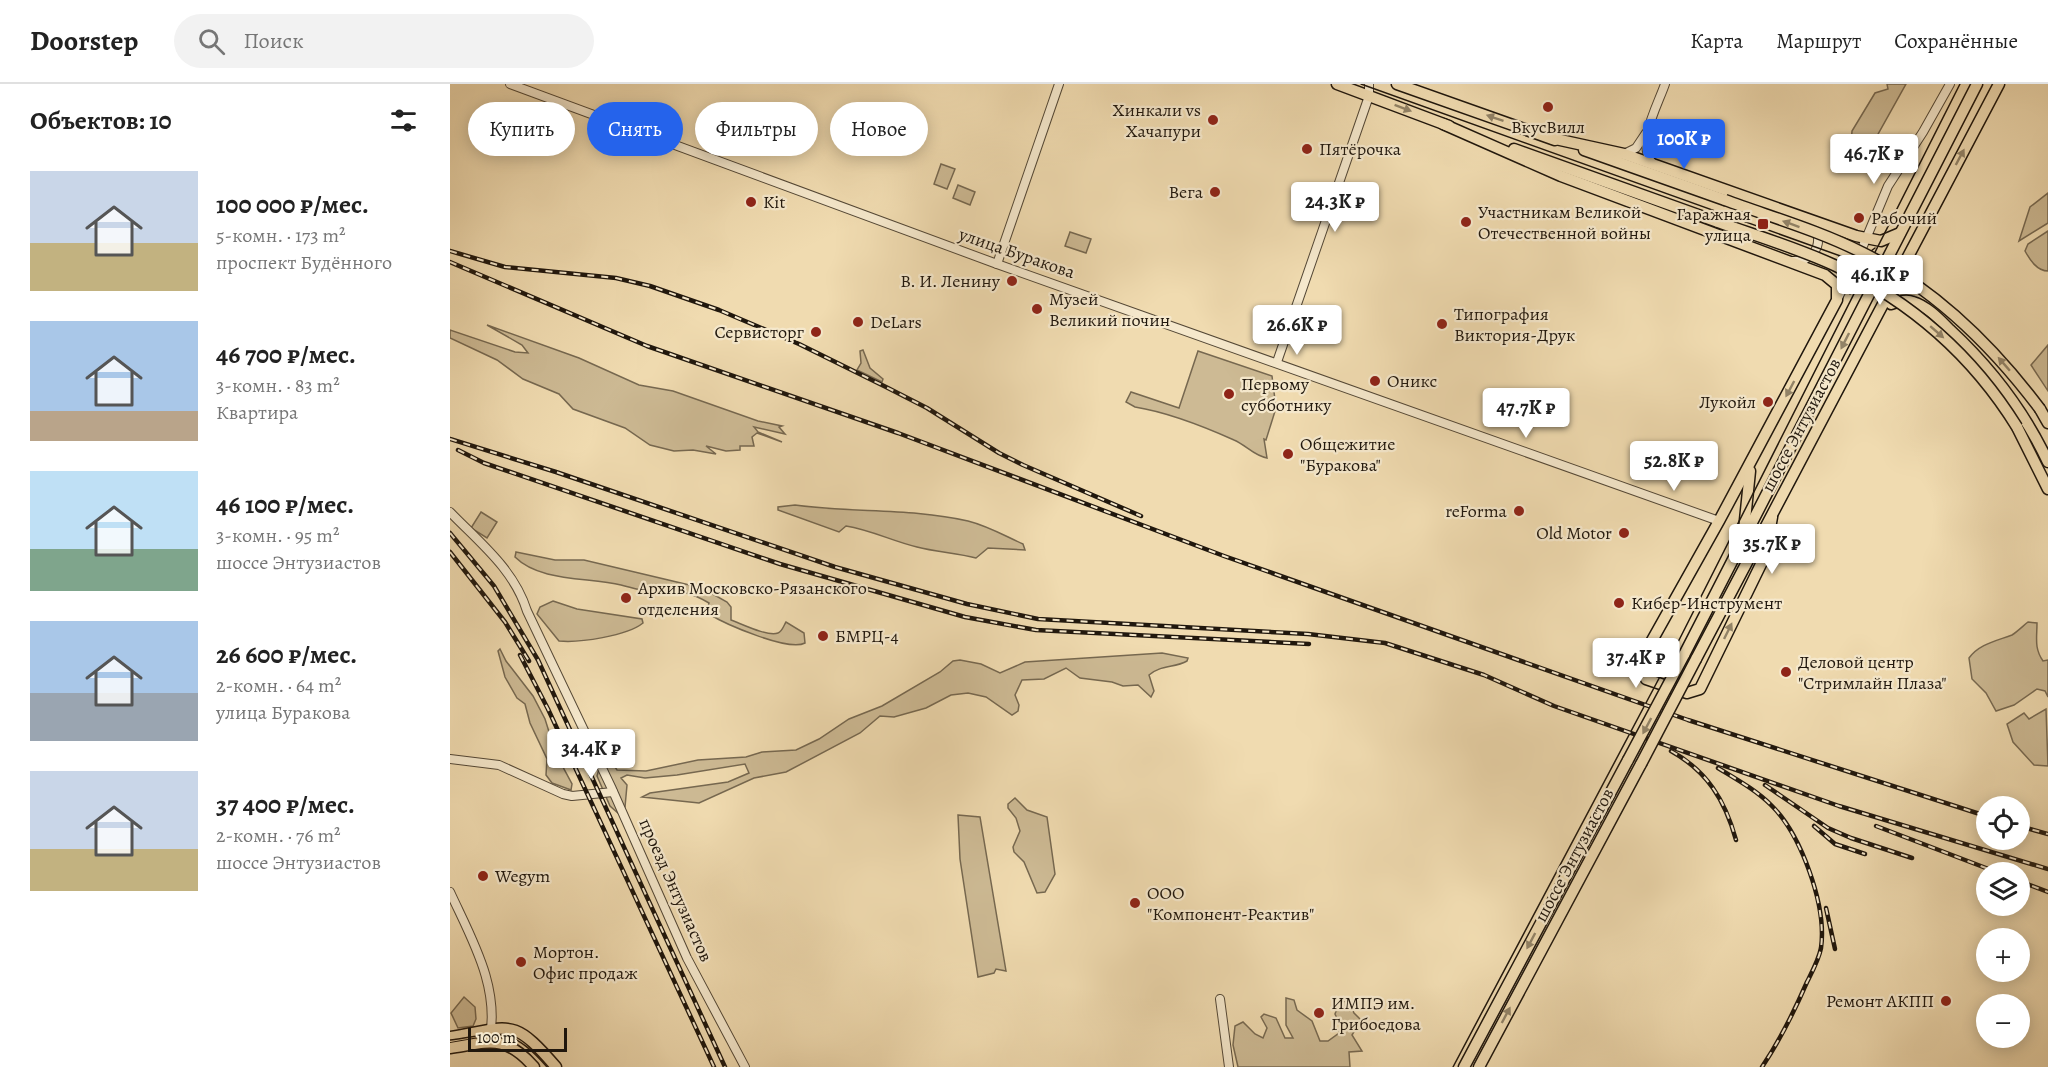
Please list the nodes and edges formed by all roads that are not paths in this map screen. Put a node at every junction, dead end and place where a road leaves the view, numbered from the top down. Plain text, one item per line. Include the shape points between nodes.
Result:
1 (510, 84) edge
2 (1059, 84) edge
3 (1336, 84) edge
4 (1397, 84) edge
5 (1665, 84) edge
6 (1950, 84) edge
7 (1977, 84) edge
8 (2001, 84) edge
9 (1369, 90) edge
10 (1443, 124) junction
11 (1651, 125) junction
12 (1604, 153) junction
13 (1624, 154) junction
14 (1653, 164) junction
15 (1808, 218) junction
16 (1900, 233) junction
17 (1866, 239) junction
18 (1792, 261) junction
19 (997, 264) junction
20 (1837, 300) junction
21 (1878, 313) junction
22 (1276, 362) junction
23 (2048, 423) edge
24 (1753, 458) junction
25 (2048, 462) edge
26 (2048, 489) edge
27 (450, 512) edge
28 (1772, 517) junction
29 (1719, 521) junction
30 (1739, 548) junction
31 (450, 759) edge
32 (613, 792) junction
33 (450, 892) edge
34 (453, 904) edge
35 (1220, 999) dead end
36 (492, 1024) junction
37 (450, 1036) edge
38 (489, 1043) junction
39 (450, 1048) edge
40 (534, 1067) edge
41 (556, 1067) edge
42 (745, 1067) edge
43 (1229, 1067) edge
44 (1464, 1067) edge
45 (1479, 1067) edge

1 - 19 street, улица Буракова
2 - 19 street
3 - 9 main road
12 -> 4 main road
5 - 11 street
6 - 17 street via 1888,186
7 - 16 main road, шоссе Энтузиастов
21 -> 8 main road, шоссе Энтузиастов
9 -> 10 main road
9 - 22 street
10 - 18 main road via 1562,176
10 -> 26 main road, bridge via 1833,265 1883,291 1919,316 1969,362 2003,404
11 - 13 street via 1638,146
11 - 14 street via 1646,148
12 - 13 main road
23 -> 12 main road, bridge via 2001,360 1969,327 1895,270 1838,241
13 - 14 main road
14 - 15 main road
15 - 17 main road
15 - 18 street via 1817,234 1817,248 1807,259
16 - 17 main road via 1881,241
16 -> 30 main road, шоссе Энтузиастов
17 - 20 street
18 - 20 main road via 1833,280
19 - 22 street, улица Буракова
20 -> 24 main road
21 - 25 main road via 1906,300 1937,317 1997,378
21 - 28 main road, шоссе Энтузиастов
22 - 29 street, улица Буракова
24 - 29 main road
24 - 30 main road via 1747,483 1746,525
27 - 32 street, проезд Энтузиастов via 502,564 522,596
29 -> 28 main road via 1641,664 1646,679 1687,693 1700,689 1752,584 1768,543
45 -> 28 main road, шоссе Энтузиастов, bridge
30 -> 44 main road, шоссе Энтузиастов, bridge
31 - 32 street via 499,765 572,796
32 - 42 street, проезд Энтузиастов via 687,958
33 - 34 street
34 - 36 street via 486,974
35 - 43 street
36 - 37 main road
36 - 38 street
36 - 41 main road via 532,1039
38 - 39 main road
38 - 40 main road via 514,1047

